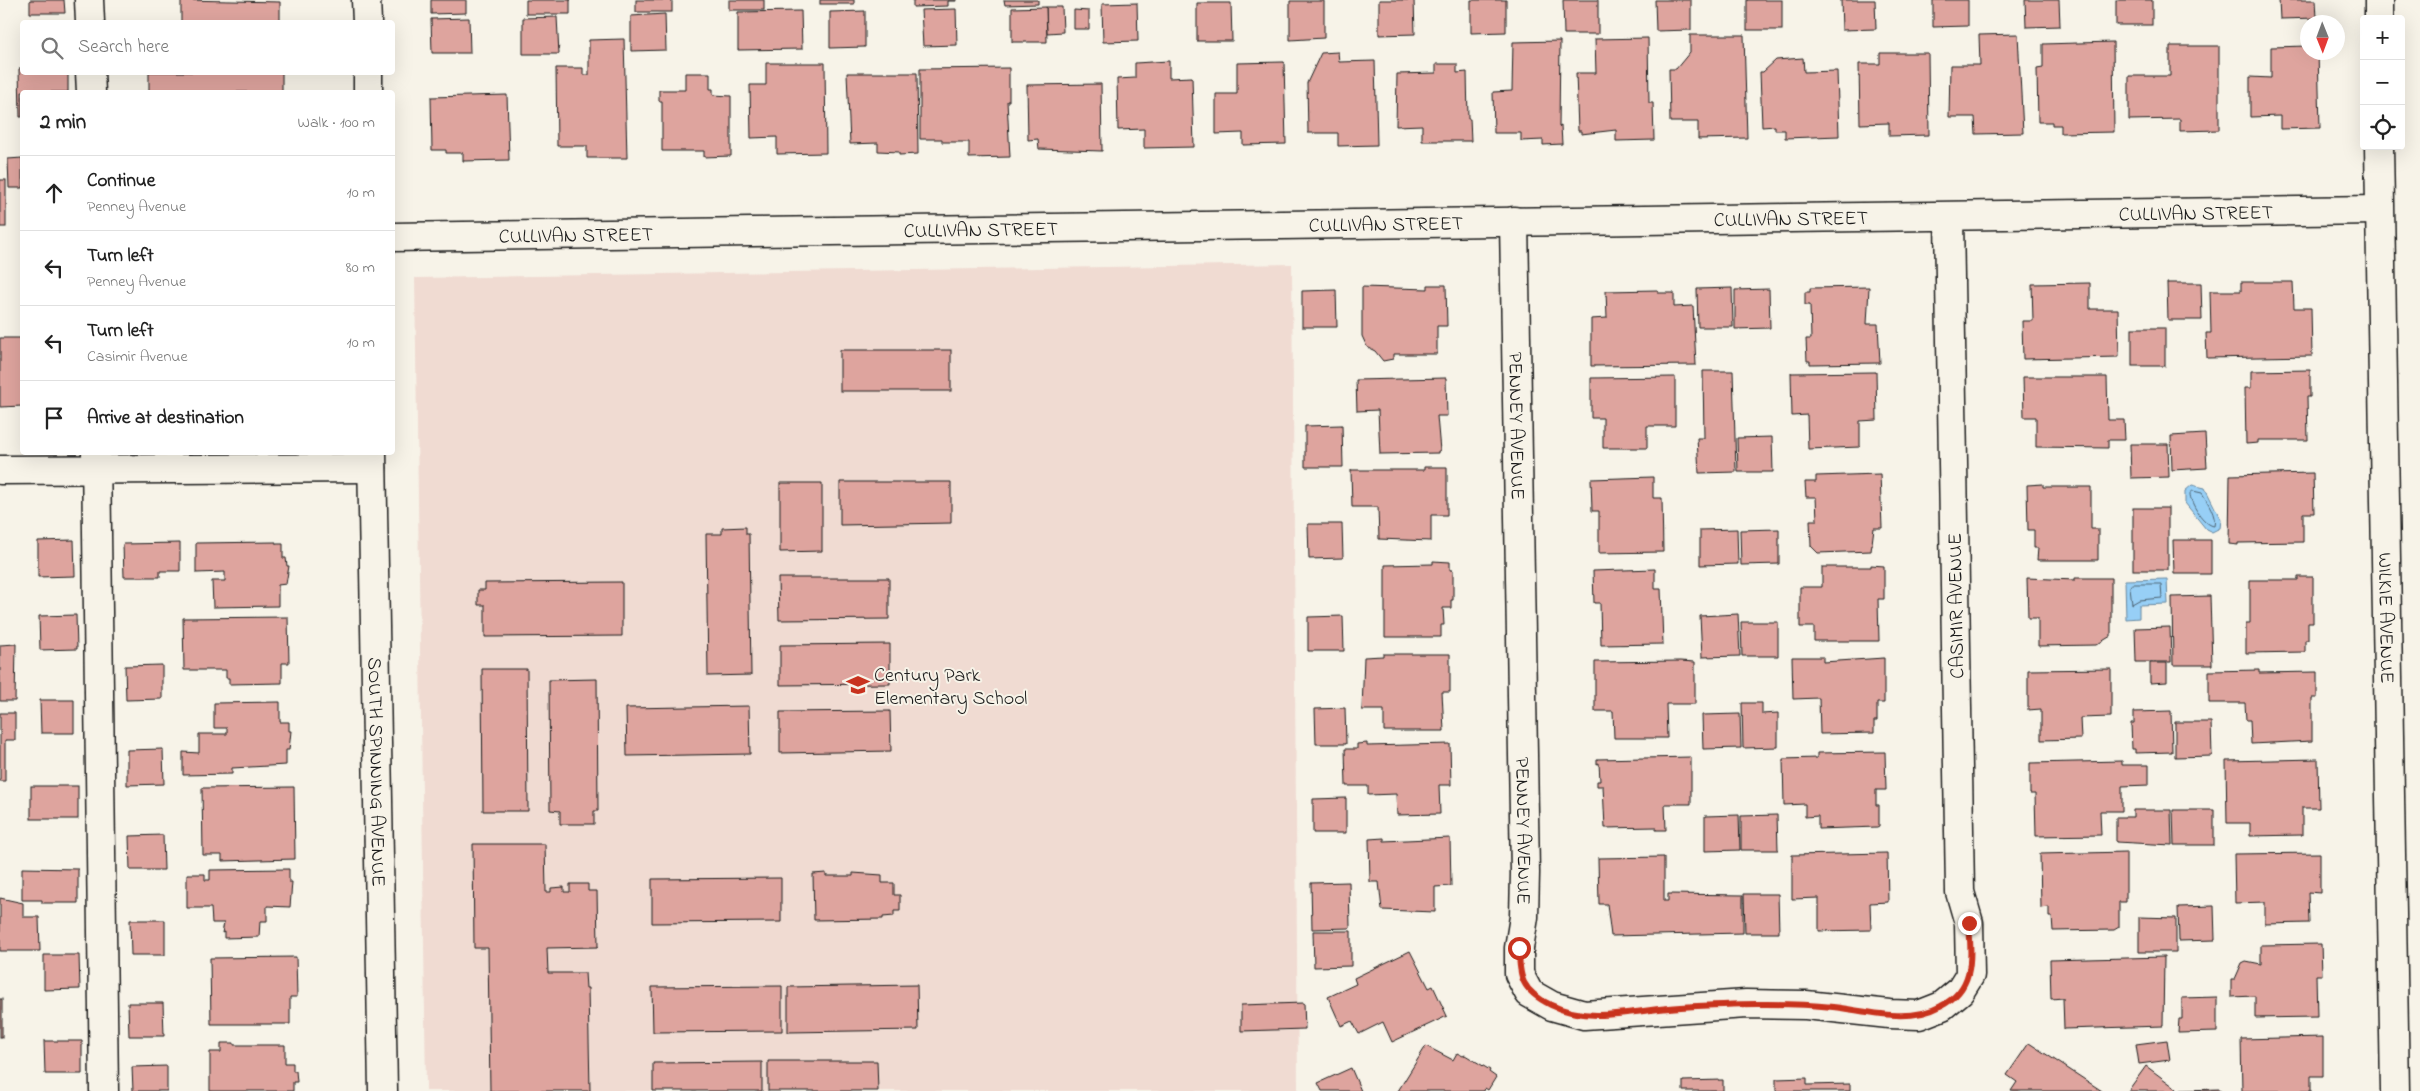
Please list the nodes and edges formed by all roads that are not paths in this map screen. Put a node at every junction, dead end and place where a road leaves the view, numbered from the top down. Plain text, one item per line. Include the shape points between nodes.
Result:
1 (89, 0) edge
2 (366, 0) edge
3 (2379, 0) edge
4 (2379, 15) edge
5 (90, 20) edge
6 (367, 20) edge
7 (90, 75) edge
8 (368, 75) edge
9 (91, 90) edge
10 (368, 90) edge
11 (2379, 150) edge
12 (2379, 210) junction
13 (1949, 218) junction
14 (1514, 221) junction
15 (395, 237) edge
16 (372, 460) edge
17 (96, 461) edge
18 (0, 470) edge
19 (1960, 991) joint
20 (104, 1091) edge
21 (383, 1091) edge
22 (2395, 1091) edge

1 - 5 street
2 - 6 street
3 - 4 street
7 - 9 street
8 - 10 street
11 - 12 street, WILKIE AVENUE
12 - 13 street, CULLIVAN STREET
12 - 22 street, WILKIE AVENUE
13 - 14 street, CULLIVAN STREET
13 - 19 street, CASIMIR AVENUE via 1960,892 1969,923 1970,952 1970,975
14 - 15 street, CULLIVAN STREET
14 - 19 street, PENNEY AVENUE via 1525,873 1519,974 1530,993 1552,1006 1584,1015 1746,1004 1806,1005 1919,1015 1942,1006
16 - 17 street
16 - 21 street, SOUTH SPINNING AVENUE
17 - 18 street
17 - 20 street

